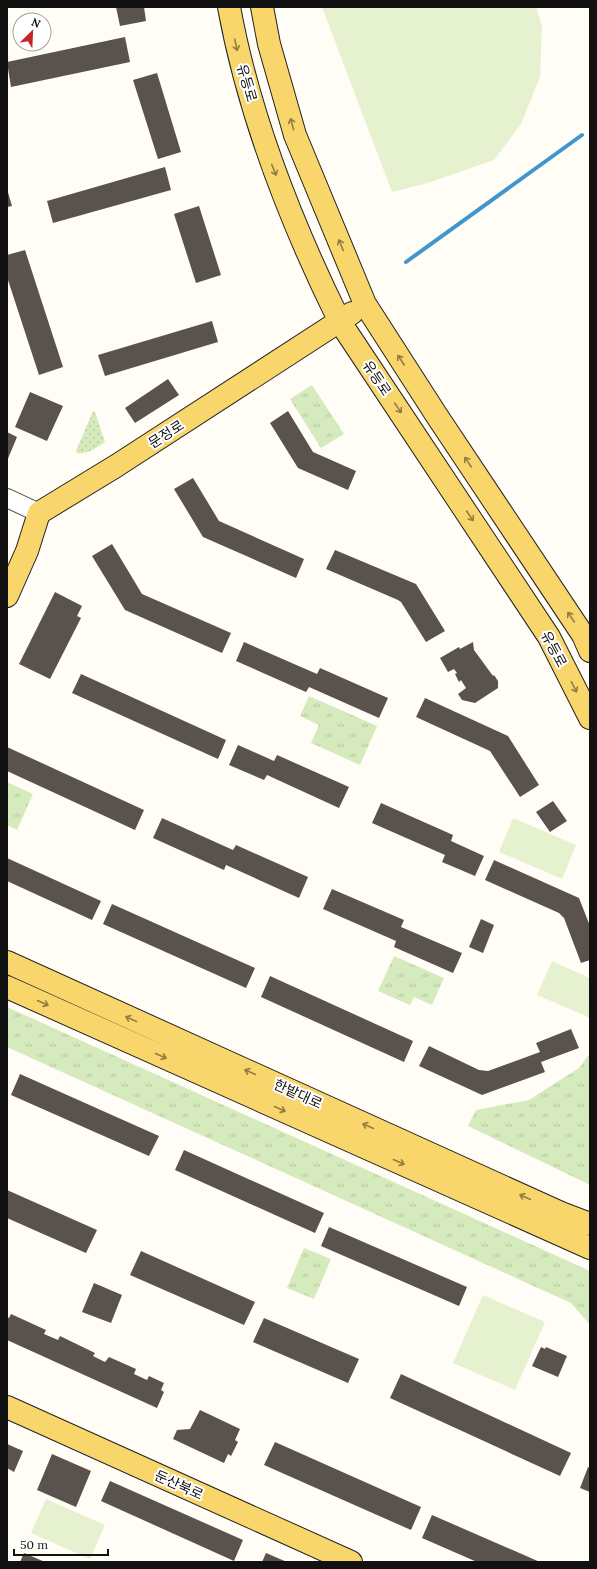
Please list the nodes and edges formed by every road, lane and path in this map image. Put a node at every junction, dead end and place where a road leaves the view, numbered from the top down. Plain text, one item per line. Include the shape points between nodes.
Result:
1 (229, 7) edge
2 (262, 7) edge
3 (365, 304) junction
4 (340, 322) junction
5 (7, 498) edge
6 (39, 513) junction
7 (7, 596) edge
8 (590, 651) edge
9 (590, 718) edge
10 (7, 962) edge
11 (7, 987) edge
12 (560, 1213) junction
13 (590, 1220) edge
14 (590, 1224) edge
15 (590, 1248) edge
16 (7, 1407) edge
17 (351, 1562) edge

1 -> 4 main road, 유등로 via 237,49 265,147 319,280
3 -> 2 main road via 295,135 268,44
3 - 4 main road, 문정로
8 -> 3 main road via 583,635
4 - 6 main road, 문정로
4 -> 9 main road, 유등로 via 549,637
5 - 6 street
6 - 7 main road via 27,551
12 -> 10 main road, 한밭대로
11 -> 15 main road, 한밭대로
12 - 13 main road
12 - 14 main road, 한밭대로
16 - 17 main road, 둔산북로

